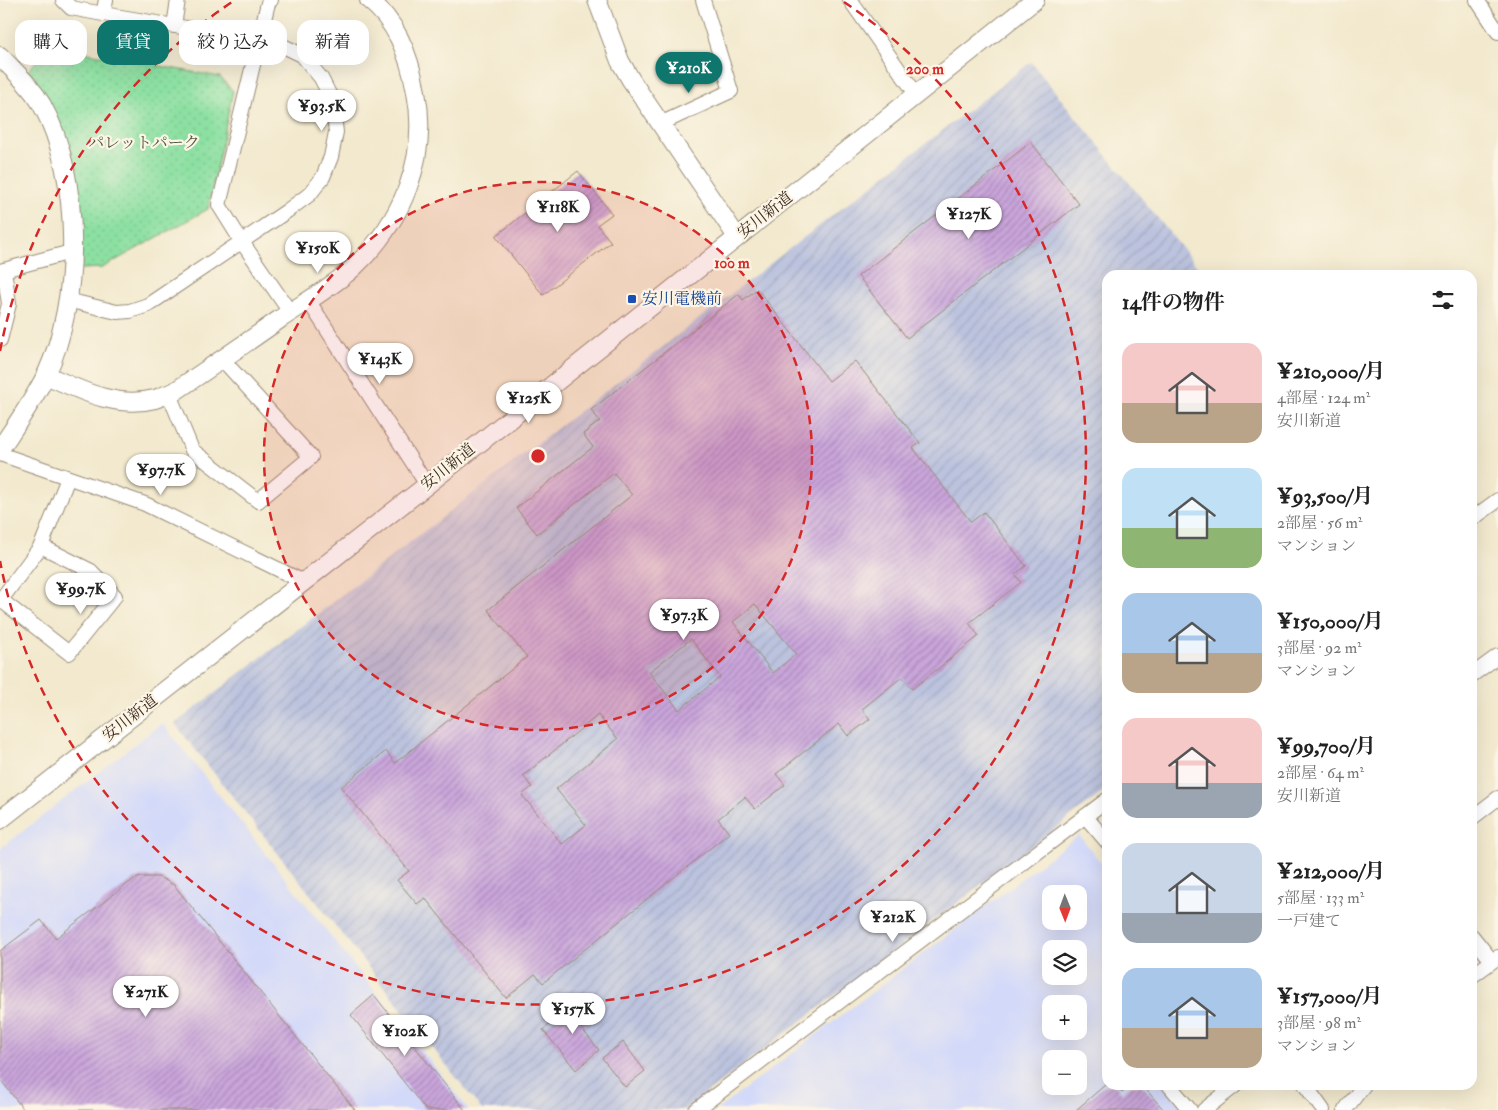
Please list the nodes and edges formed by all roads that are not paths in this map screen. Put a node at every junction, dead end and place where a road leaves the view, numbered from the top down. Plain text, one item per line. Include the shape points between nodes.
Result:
1 (63, 0) edge
2 (106, 0) edge
3 (178, 0) edge
4 (271, 0) edge
5 (369, 0) edge
6 (597, 0) edge
7 (703, 0) edge
8 (850, 0) edge
9 (1036, 0) edge
10 (1477, 0) edge
11 (103, 14) junction
12 (264, 20) edge
13 (174, 26) junction
14 (179, 27) edge
15 (1498, 32) edge
16 (287, 48) edge
17 (0, 56) edge
18 (254, 65) edge
19 (916, 94) junction
20 (660, 124) junction
21 (737, 237) junction
22 (242, 242) junction
23 (71, 252) junction
24 (2, 270) edge
25 (67, 300) junction
26 (308, 300) junction
27 (290, 312) junction
28 (0, 340) edge
29 (222, 359) junction
30 (46, 375) junction
31 (169, 394) junction
32 (0, 449) edge
33 (0, 454) edge
34 (68, 478) junction
35 (427, 484) junction
36 (1498, 500) edge
37 (1477, 515) edge
38 (41, 546) junction
39 (304, 582) junction
40 (0, 601) edge
41 (1498, 656) edge
42 (1477, 671) edge
43 (1498, 798) edge
44 (1102, 803) edge
45 (1477, 814) edge
46 (1085, 816) junction
47 (0, 820) edge
48 (1102, 835) edge
49 (1477, 941) edge
50 (1495, 959) edge
51 (1477, 972) edge
52 (1173, 1090) edge
53 (1230, 1090) edge
54 (1309, 1090) edge
55 (1360, 1090) edge
56 (696, 1110) edge
57 (1190, 1110) edge
58 (1204, 1110) edge
59 (1323, 1110) edge
60 (1345, 1110) edge

1 - 11 street via 71,8
2 - 11 street
3 - 13 street
4 - 12 street
5 - 26 street via 380,9 398,34 408,59 420,110 415,163 408,190 382,236 354,267
6 - 20 street via 620,61
7 - 20 street via 731,91
8 - 19 street
9 - 19 street, 安川新道
10 - 15 street
11 - 13 street
13 - 14 street
16 - 22 street via 302,55 321,78 332,100 336,132 331,157 323,177 310,194
17 - 23 street via 42,106 55,135 70,191
18 - 22 street via 219,205
19 - 21 street, 安川新道
20 - 21 street
21 - 35 street, 安川新道
22 - 25 street via 148,305 130,311 117,312
22 - 27 street
23 - 24 street
23 - 25 street
24 - 28 street via 9,304
25 - 30 street via 62,332
26 - 27 street
26 - 35 street
27 - 29 street
29 - 31 street
29 - 31 street via 311,457 258,501 192,450
30 - 31 street via 108,400 154,399
30 - 32 street
33 - 34 street
34 - 38 street
34 - 39 street via 145,504
35 - 39 street, 安川新道
36 - 37 street
38 - 40 street
38 - 40 street via 91,571 114,596 69,653
39 - 47 street, 安川新道
41 - 42 street
43 - 45 street
44 - 46 street
46 - 48 street
46 - 56 street
49 - 50 street
50 - 51 street
52 - 57 street
53 - 58 street
54 - 59 street
55 - 60 street

